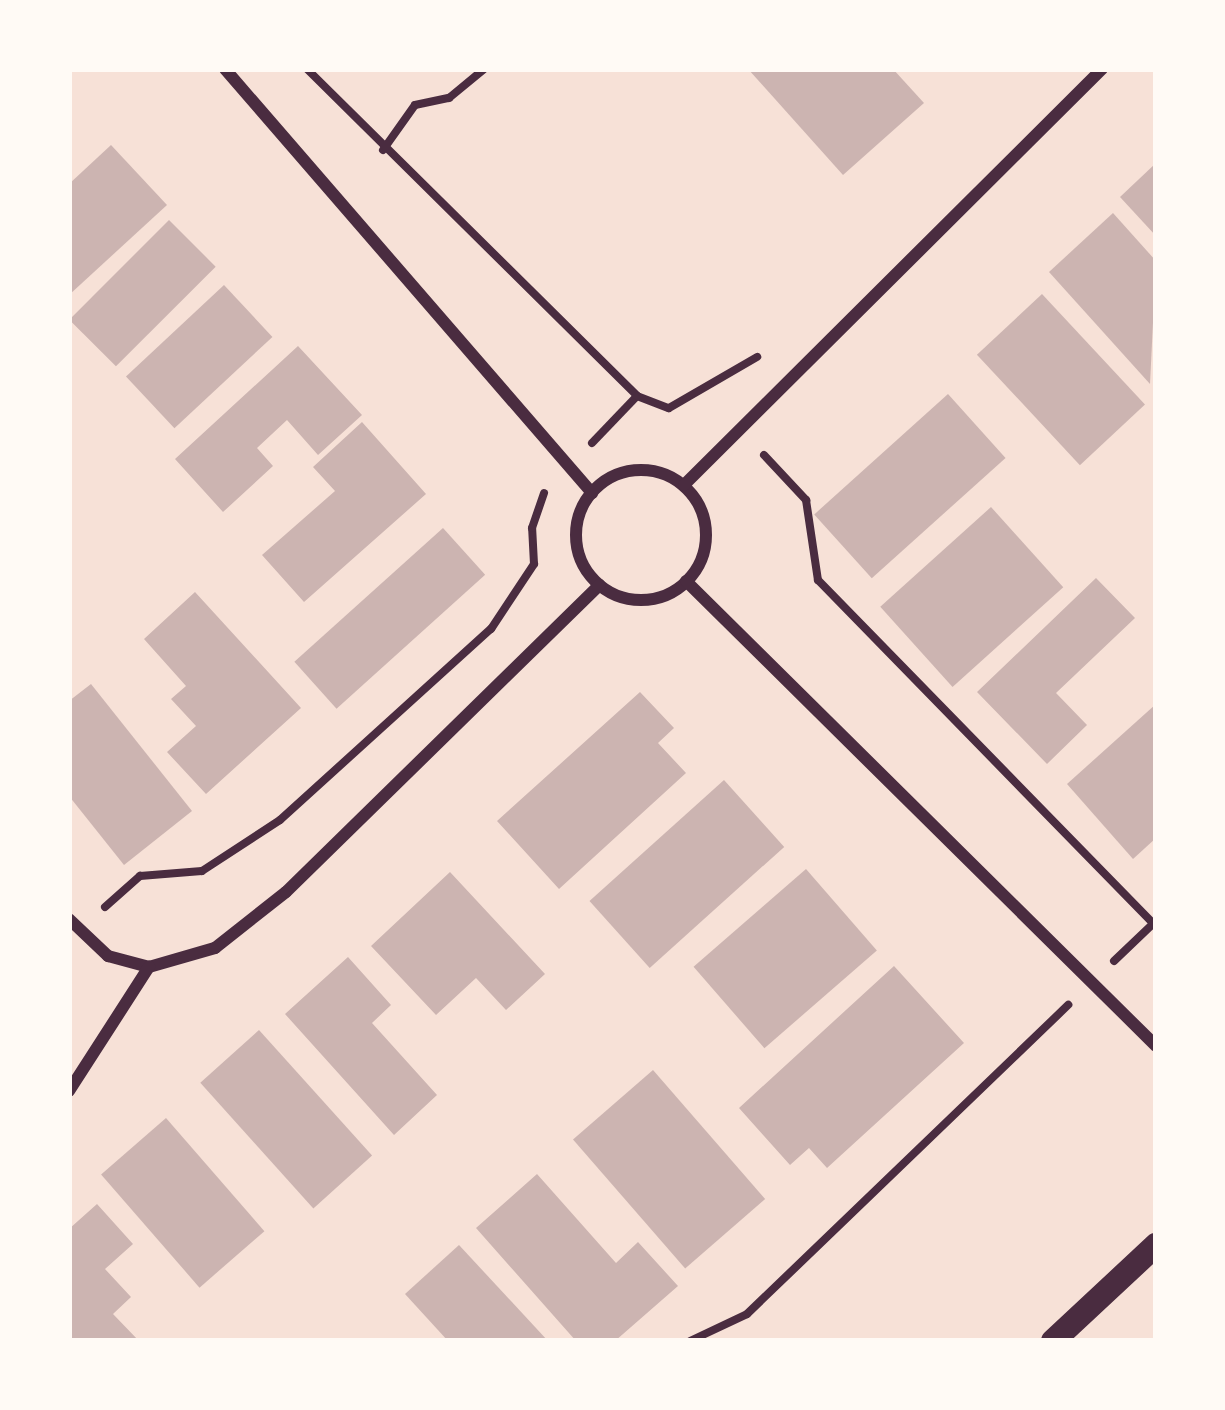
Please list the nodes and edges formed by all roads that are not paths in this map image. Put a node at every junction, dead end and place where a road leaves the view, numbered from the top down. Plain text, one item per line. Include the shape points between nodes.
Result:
1 (226, 69) edge
2 (1102, 69) edge
3 (685, 485) junction
4 (592, 493) junction
5 (686, 581) junction
6 (600, 585) junction
7 (69, 919) edge
8 (149, 967) junction
9 (1156, 1046) edge
10 (69, 1091) edge
11 (1156, 1245) edge
12 (1053, 1341) edge

1 - 4 street
2 - 3 street
3 - 4 street via 646,470 607,479
3 - 5 street via 707,533
4 - 6 street via 577,541
5 - 6 street via 634,600
5 - 9 street
6 - 8 street via 286,892 215,948
7 - 8 street via 108,956
8 - 10 street
11 - 12 main road

